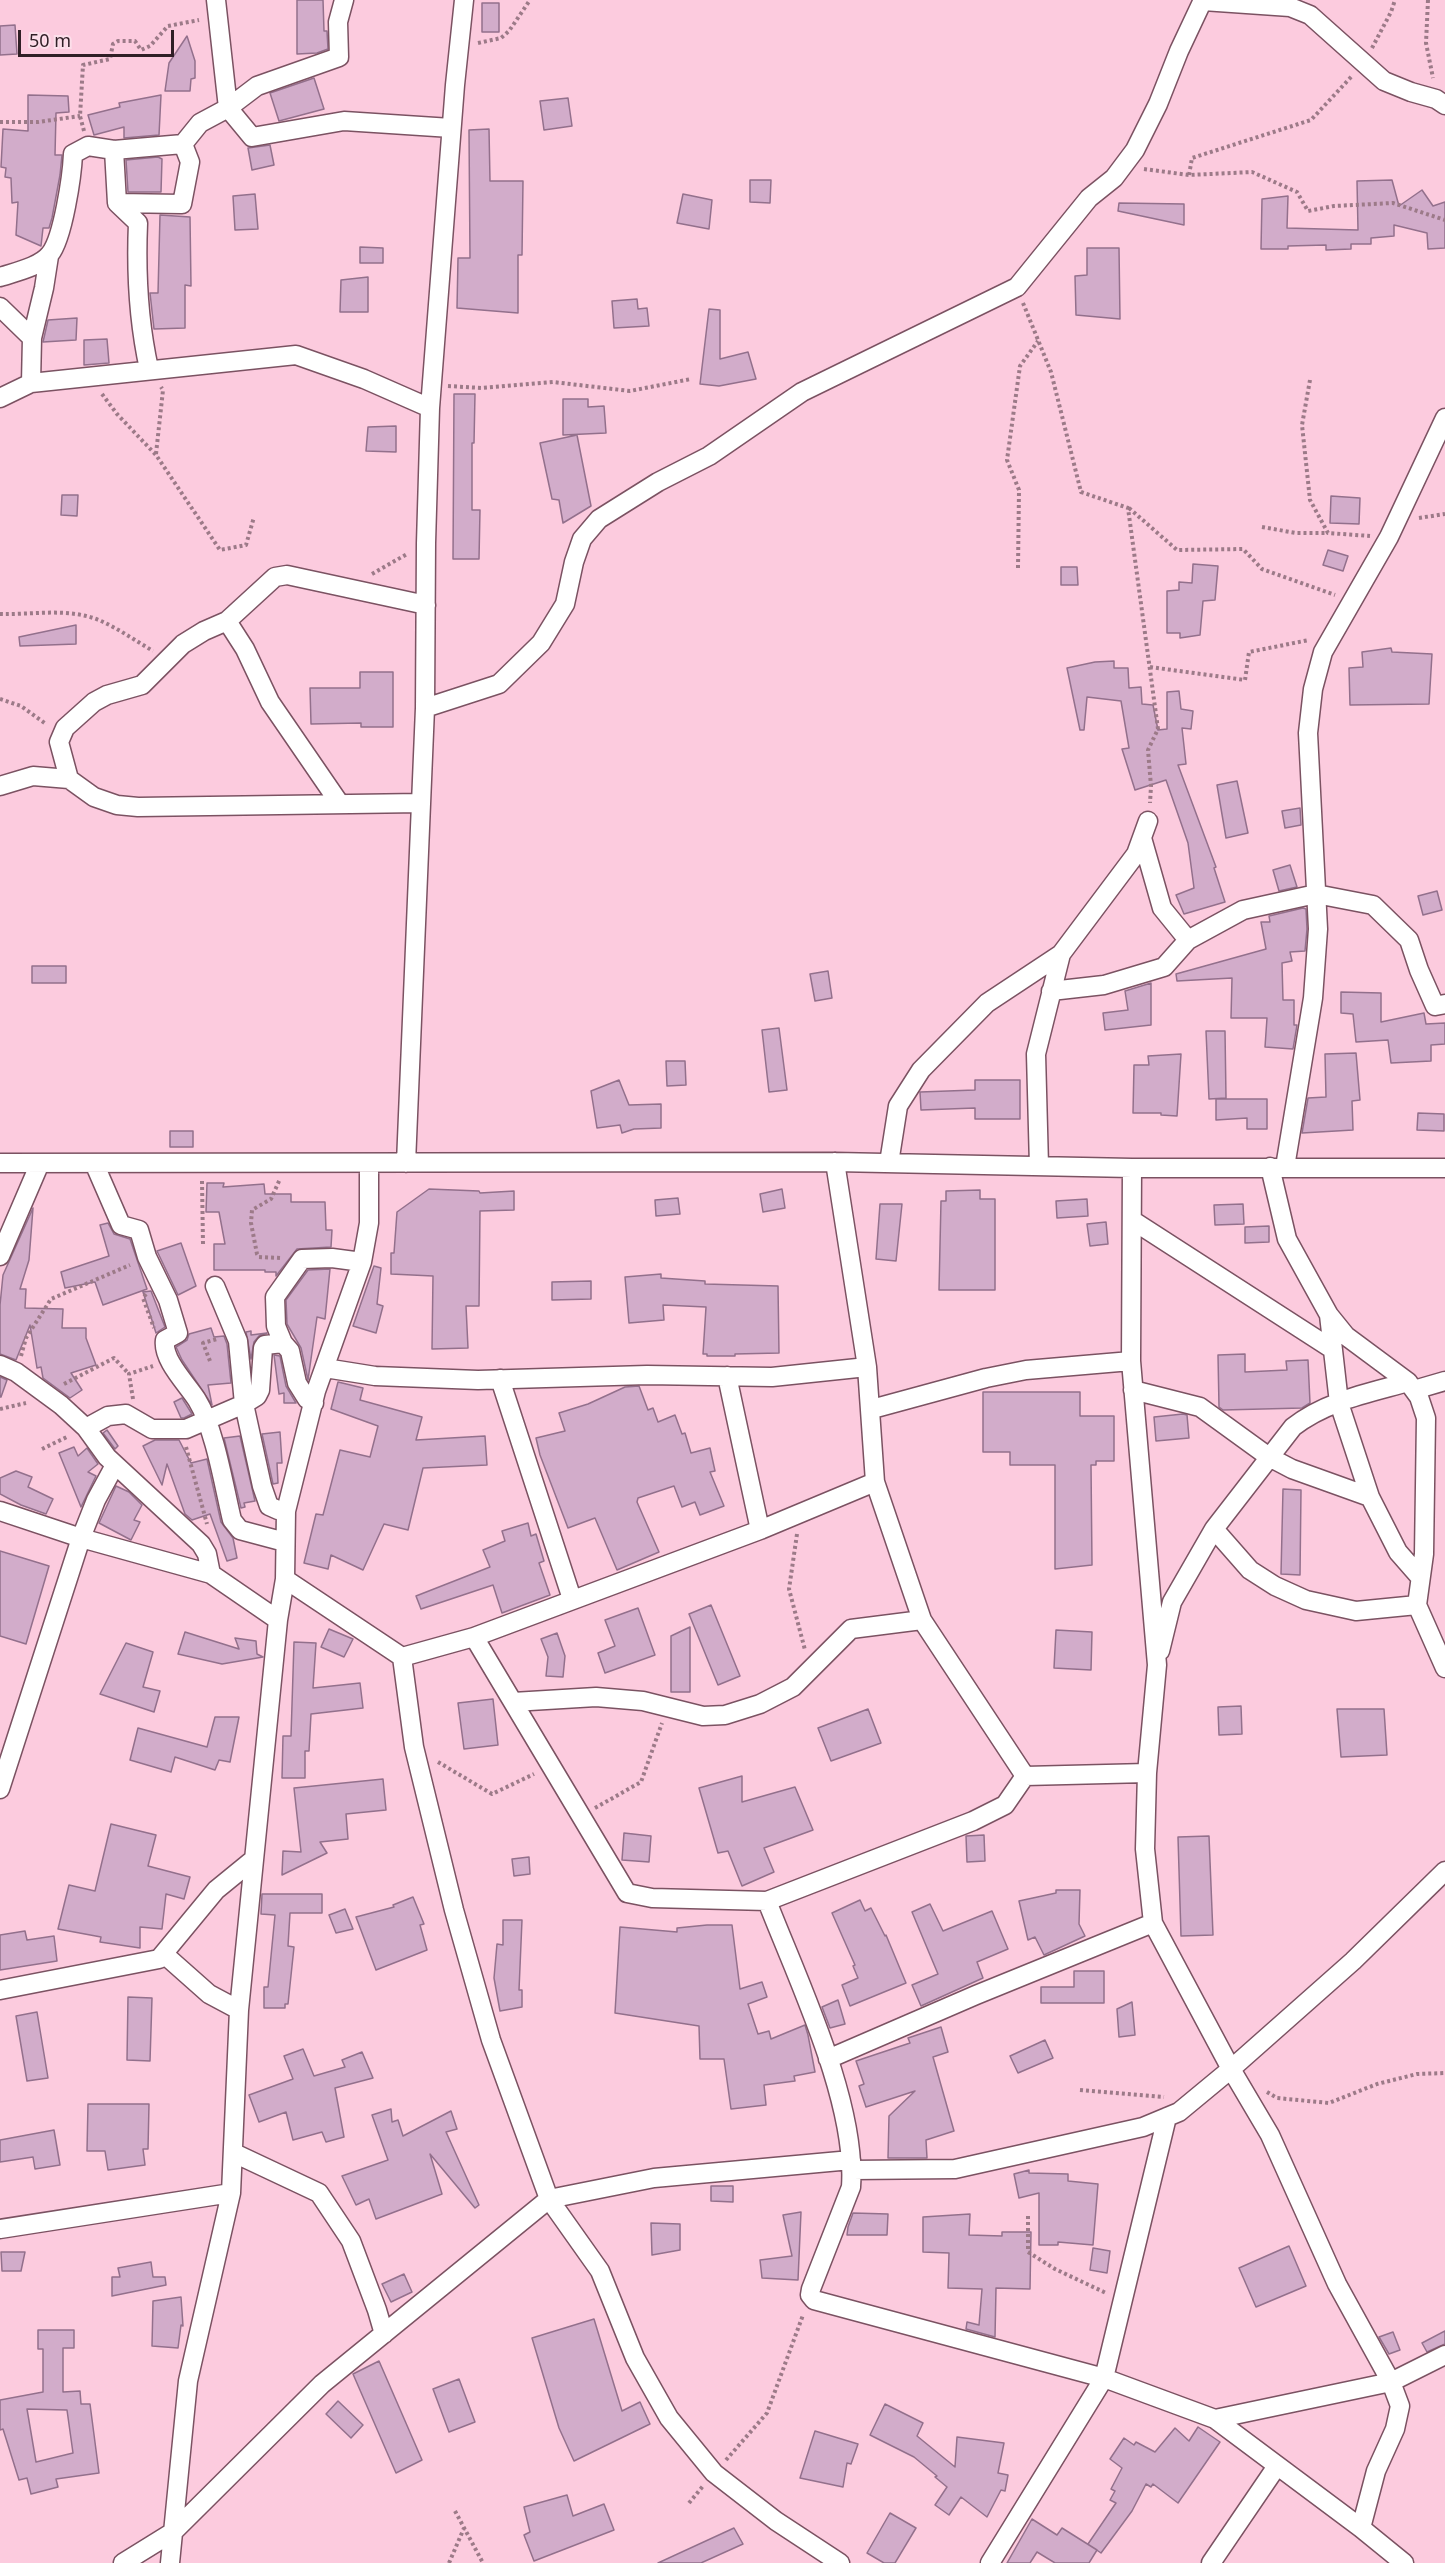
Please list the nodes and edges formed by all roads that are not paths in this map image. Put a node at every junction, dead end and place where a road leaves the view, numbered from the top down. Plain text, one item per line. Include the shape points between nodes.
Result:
1 (344, 0) edge
2 (464, 0) edge
3 (1203, 1) edge
4 (217, 8) edge
5 (1441, 102) edge
6 (228, 108) junction
7 (451, 128) junction
8 (183, 144) junction
9 (114, 150) junction
10 (117, 203) junction
11 (50, 256) junction
12 (0, 277) edge
13 (0, 308) edge
14 (32, 338) junction
15 (149, 369) junction
16 (31, 383) junction
17 (0, 398) edge
18 (430, 408) junction
19 (1445, 418) edge
20 (426, 606) junction
21 (227, 621) junction
22 (425, 708) junction
23 (69, 779) junction
24 (0, 786) edge
25 (421, 803) junction
26 (340, 804) junction
27 (1316, 894) junction
28 (1188, 940) junction
29 (1061, 954) junction
30 (1051, 991) junction
31 (1445, 1004) edge
32 (835, 1162) junction
33 (40, 1163) junction
34 (94, 1163) junction
35 (406, 1163) junction
36 (889, 1163) junction
37 (0, 1164) edge
38 (369, 1164) junction
39 (1039, 1166) junction
40 (1277, 1167) junction
41 (1132, 1168) junction
42 (1445, 1168) edge
43 (1132, 1220) junction
44 (0, 1256) edge
45 (362, 1262) junction
46 (215, 1286) dead end
47 (1329, 1315) junction
48 (283, 1343) junction
49 (1332, 1349) junction
50 (1131, 1361) junction
51 (867, 1367) junction
52 (325, 1368) junction
53 (8, 1369) edge
54 (727, 1376) junction
55 (500, 1380) junction
56 (1445, 1381) edge
57 (1411, 1386) junction
58 (1133, 1390) junction
59 (314, 1402) junction
60 (1339, 1402) junction
61 (244, 1404) junction
62 (872, 1409) junction
63 (206, 1420) junction
64 (86, 1428) junction
65 (1269, 1457) junction
66 (115, 1464) junction
67 (875, 1482) junction
68 (1370, 1497) junction
69 (0, 1511) edge
70 (286, 1511) junction
71 (1214, 1529) junction
72 (759, 1530) junction
73 (81, 1538) junction
74 (285, 1542) junction
75 (211, 1574) junction
76 (1419, 1576) junction
77 (285, 1579) junction
78 (572, 1599) junction
79 (1416, 1605) junction
80 (278, 1620) junction
81 (922, 1620) junction
82 (474, 1637) junction
83 (402, 1657) junction
84 (1157, 1665) junction
85 (1445, 1668) edge
86 (513, 1702) junction
87 (1147, 1773) junction
88 (1025, 1776) junction
89 (0, 1789) edge
90 (254, 1860) junction
91 (1445, 1871) edge
92 (767, 1901) junction
93 (1153, 1923) junction
94 (165, 1955) junction
95 (0, 1990) edge
96 (239, 2010) junction
97 (828, 2059) junction
98 (1231, 2069) junction
99 (1167, 2117) junction
100 (234, 2153) junction
101 (851, 2165) junction
102 (231, 2193) junction
103 (549, 2199) junction
104 (0, 2229) edge
105 (384, 2334) junction
106 (1445, 2355) edge
107 (1104, 2378) junction
108 (1391, 2382) junction
109 (1215, 2419) junction
110 (1277, 2466) junction
111 (1361, 2529) junction
112 (174, 2532) junction
113 (123, 2563) edge
114 (170, 2563) edge
115 (840, 2563) edge
116 (990, 2563) edge
117 (1211, 2563) edge
118 (1404, 2563) edge

1 - 6 street via 338,22 339,57 256,86
2 - 7 street
3 - 5 street via 1290,7 1310,15 1384,81
3 - 22 street via 1135,150 1114,178 1089,198 1017,287 802,392 709,456 599,519 582,539 565,604 541,643 499,684
4 - 6 street
6 - 7 street via 252,137 344,121
6 - 8 street via 200,123
7 - 18 street
8 - 9 street
8 - 10 street via 190,162 182,204
9 - 10 street
9 - 11 street via 88,147 73,154 57,243
10 - 15 street via 138,223 137,264
11 - 12 street
11 - 14 street
13 - 14 street
14 - 16 street
15 - 16 street
15 - 18 street via 296,355 364,378
16 - 17 street
18 - 20 street
19 - 27 street via 1389,537 1323,652 1313,689 1308,732
20 - 21 street via 287,575 275,577
20 - 22 street
21 - 23 street via 204,631 166,659 142,685 94,702 61,734 59,742
21 - 26 street via 270,702
22 - 25 street
23 - 24 street via 33,776
23 - 26 street via 94,796 117,805
25 - 26 street
25 - 35 street
27 - 28 street via 1243,910
27 - 31 street via 1373,905 1409,940 1435,1006
27 - 40 street via 1318,929 1313,998
28 - 29 street via 1162,908 1145,829 1136,854
28 - 30 street via 1164,967 1104,985
29 - 30 street
29 - 36 street via 987,1003 921,1070 898,1106
30 - 39 street via 1036,1054
32 - 35 street
32 - 36 street
32 - 51 street
33 - 34 street
33 - 37 street
33 - 44 street
34 - 38 street
34 - 63 street via 121,1225 139,1230 178,1331 164,1342
35 - 38 street
36 - 39 street
38 - 45 street via 369,1223
39 - 41 street
40 - 41 street
40 - 42 street
40 - 47 street via 1287,1239
41 - 43 street
43 - 49 street
43 - 50 street
45 - 48 street via 302,1258 274,1302 276,1326
45 - 52 street
46 - 61 street via 236,1335
47 - 49 street
47 - 57 street via 1346,1336
48 - 59 street via 290,1351 297,1383 307,1399
48 - 61 street via 263,1348 260,1390
49 - 60 street
50 - 58 street
50 - 62 street via 1026,1370
51 - 54 street via 772,1377
51 - 62 street
52 - 55 street via 375,1376
52 - 59 street
53 - 64 street via 61,1405
54 - 55 street
54 - 72 street
55 - 78 street
56 - 57 street
57 - 60 street
57 - 76 street via 1426,1418 1424,1554
58 - 65 street via 1200,1407
58 - 84 street
59 - 70 street
60 - 65 street via 1293,1427
60 - 68 street
61 - 63 street
61 - 70 street via 269,1506
62 - 67 street
63 - 64 street via 186,1429 152,1429 126,1414 108,1416
63 - 74 street via 235,1527
64 - 66 street
65 - 68 street
65 - 71 street
66 - 73 street
66 - 75 street via 201,1544
67 - 72 street
67 - 81 street
68 - 76 street via 1398,1552
69 - 73 street
70 - 74 street
71 - 79 street via 1250,1570 1306,1600 1356,1611
71 - 84 street via 1172,1602
72 - 78 street
73 - 75 street
73 - 89 street
74 - 77 street
75 - 80 street
76 - 79 street
77 - 80 street
77 - 83 street
78 - 82 street
79 - 85 street
80 - 90 street
81 - 86 street via 852,1629 785,1691 725,1715 703,1716 643,1701 596,1697
81 - 88 street
82 - 83 street
82 - 86 street
83 - 103 street via 414,1747 454,1910 491,2040
84 - 87 street
86 - 92 street via 627,1893 652,1898
87 - 88 street
87 - 93 street via 1145,1849
88 - 92 street via 1005,1805 973,1821
90 - 94 street via 216,1890
90 - 96 street
91 - 98 street via 1353,1961
92 - 97 street
93 - 97 street
93 - 98 street
94 - 95 street via 135,1965
94 - 96 street via 209,1994
96 - 100 street
97 - 101 street via 846,2124
98 - 99 street via 1179,2112
98 - 108 street via 1270,2135 1337,2284
99 - 101 street via 1143,2127 955,2169
99 - 107 street
100 - 102 street
100 - 105 street via 318,2193 351,2241
101 - 103 street via 654,2178
101 - 107 street via 851,2187 810,2295 819,2302
102 - 104 street
102 - 112 street via 188,2381
103 - 105 street
103 - 115 street via 600,2271 635,2358 669,2418 714,2473 776,2521
105 - 112 street via 322,2384
106 - 108 street
107 - 109 street
107 - 116 street
108 - 109 street
108 - 111 street via 1400,2406 1395,2429 1376,2471
109 - 110 street
110 - 111 street
110 - 117 street
111 - 118 street
112 - 113 street
112 - 114 street

